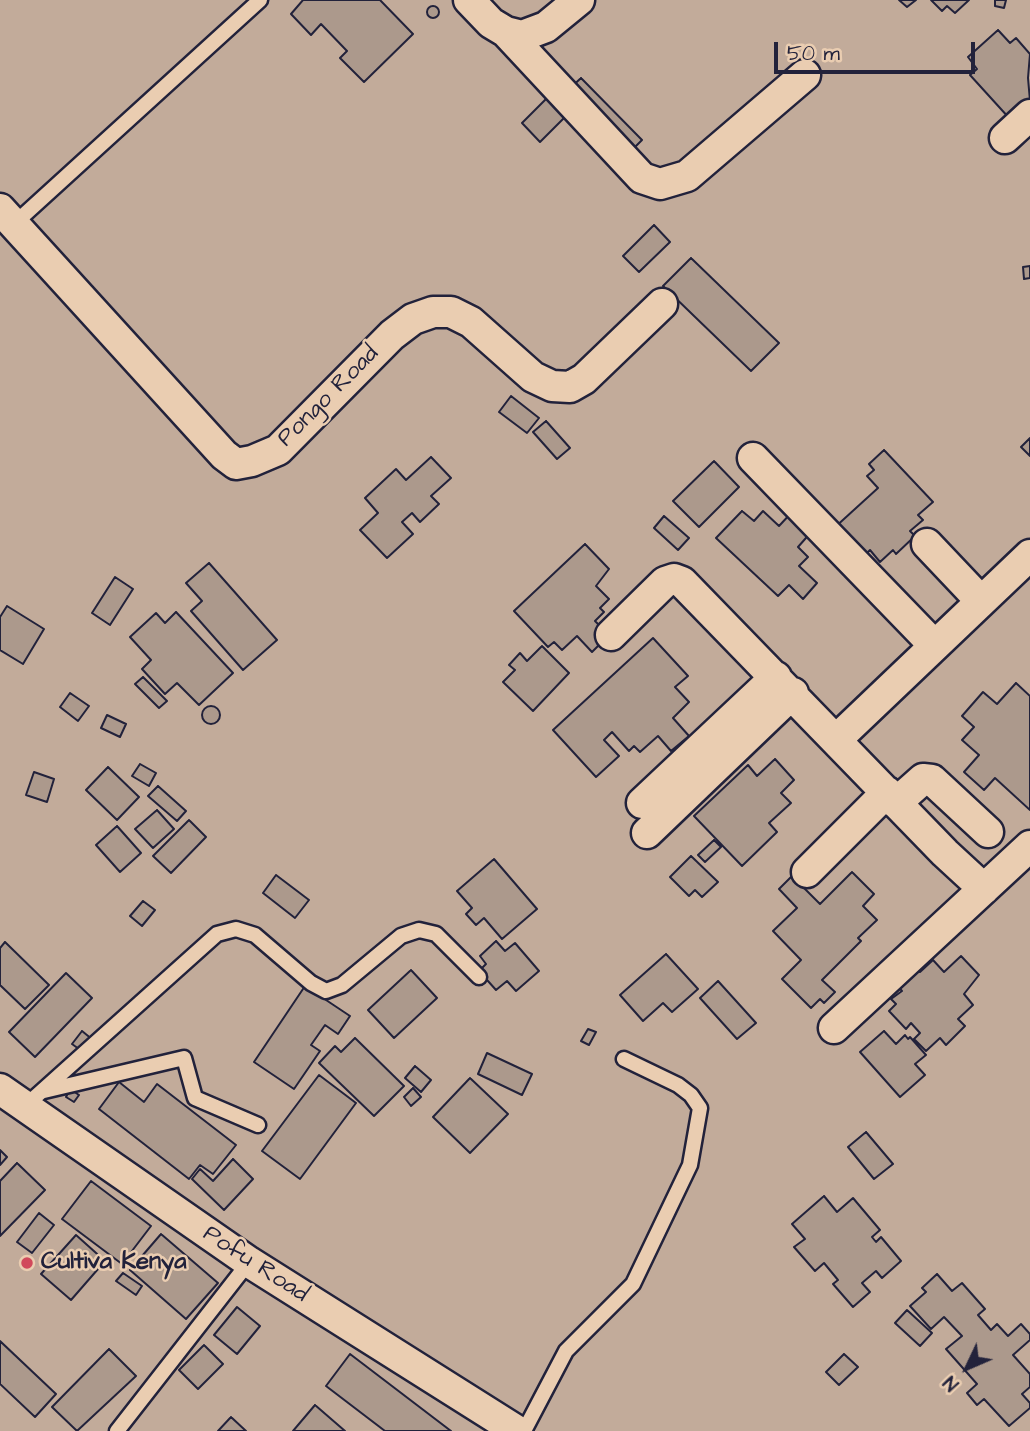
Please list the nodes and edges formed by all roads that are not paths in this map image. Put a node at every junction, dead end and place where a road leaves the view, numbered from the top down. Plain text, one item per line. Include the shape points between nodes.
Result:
1 (260, 0) edge
2 (469, 0) edge
3 (579, 0) edge
4 (506, 32) junction
5 (805, 75) dead end
6 (1030, 115) edge
7 (1005, 138) dead end
8 (7, 217) edge
9 (662, 304) dead end
10 (753, 458) dead end
11 (927, 544) dead end
12 (1030, 555) edge
13 (980, 600) junction
14 (611, 635) dead end
15 (934, 645) junction
16 (784, 685) junction
17 (837, 739) junction
18 (891, 798) junction
19 (642, 803) dead end
20 (988, 832) dead end
21 (647, 833) dead end
22 (1030, 846) edge
23 (807, 872) dead end
24 (984, 889) junction
25 (479, 977) dead end
26 (834, 1028) dead end
27 (624, 1059) dead end
28 (0, 1089) edge
29 (32, 1100) junction
30 (258, 1125) dead end
31 (249, 1262) junction
32 (117, 1431) edge
33 (517, 1431) edge
34 (524, 1431) edge

1 - 8 lane
2 - 4 street
3 - 4 street via 534,32 522,36
4 - 5 street via 642,178 660,184 687,176
6 - 7 street
8 - 9 street, Pongo Road via 236,464 278,450 413,318 451,312 471,322 533,377 552,386 570,387
10 - 15 street
11 - 13 street
12 - 13 street
13 - 15 street
14 - 16 street via 665,582 674,579
15 - 17 street
16 - 17 street
16 - 19 street
16 - 21 street
17 - 18 street
18 - 20 street via 923,779 932,780
18 - 23 street
18 - 24 street
22 - 24 street
24 - 26 street
25 - 29 lane via 436,934 419,930 401,936 342,985 326,991 255,935 236,929 217,934
27 - 34 lane via 678,1085 700,1108 690,1166 633,1284 566,1351
28 - 29 street, Pofu Road
29 - 30 lane via 184,1058 195,1098
29 - 31 street, Pofu Road
31 - 32 lane
31 - 33 street, Pofu Road

